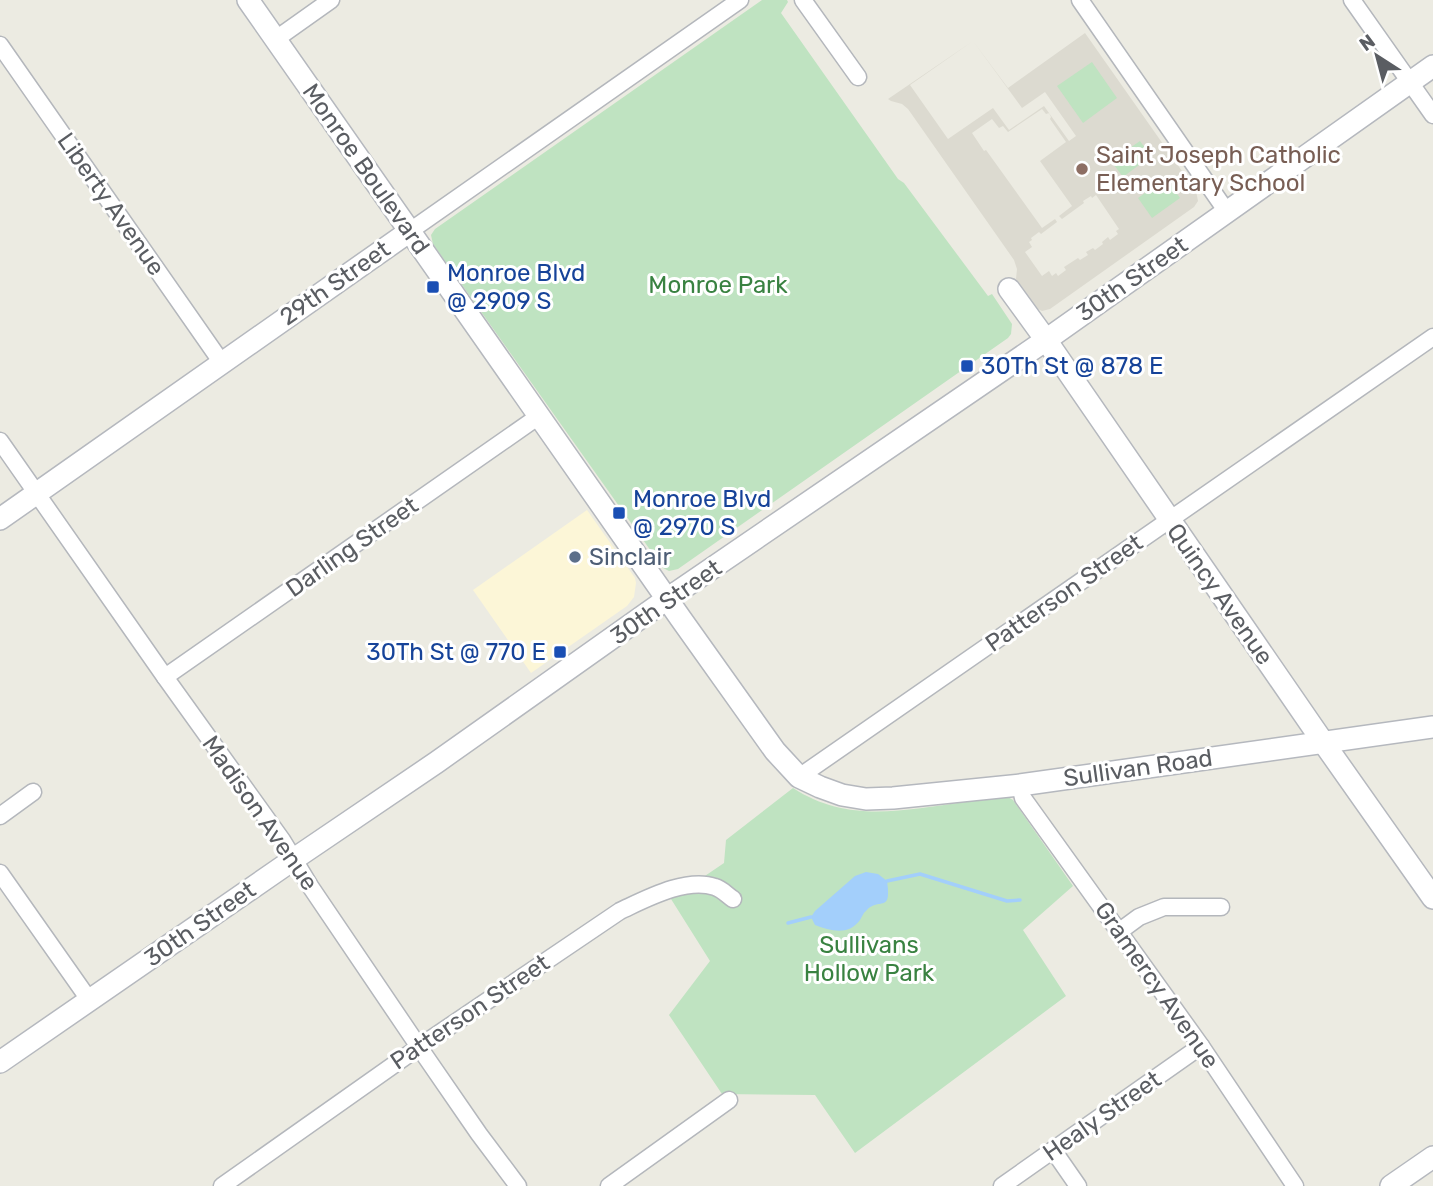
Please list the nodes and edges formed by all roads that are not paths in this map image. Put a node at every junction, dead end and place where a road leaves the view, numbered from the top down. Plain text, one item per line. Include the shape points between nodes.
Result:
1 (248, 0) edge
2 (331, 0) edge
3 (740, 0) edge
4 (803, 0) edge
5 (1080, 0) edge
6 (1352, 0) edge
7 (276, 39) junction
8 (0, 45) edge
9 (1433, 66) edge
10 (858, 77) dead end
11 (1410, 82) junction
12 (1433, 115) edge
13 (1227, 212) junction
14 (410, 231) junction
15 (1009, 289) dead end
16 (1433, 337) edge
17 (1046, 340) junction
18 (222, 363) junction
19 (539, 416) junction
20 (0, 441) edge
21 (37, 494) junction
22 (0, 519) edge
23 (1169, 520) junction
24 (667, 599) junction
25 (165, 677) junction
26 (1433, 727) edge
27 (1323, 743) junction
28 (799, 777) junction
29 (1020, 785) junction
30 (33, 792) dead end
31 (842, 795) joint
32 (0, 816) edge
33 (294, 859) junction
34 (0, 873) edge
35 (1433, 898) edge
36 (733, 900) dead end
37 (1221, 907) dead end
38 (1120, 931) junction
39 (90, 1000) junction
40 (1201, 1046) junction
41 (419, 1047) junction
42 (0, 1062) edge
43 (729, 1100) dead end
44 (1053, 1150) junction
45 (1433, 1157) edge
46 (222, 1186) edge
47 (518, 1186) edge
48 (609, 1186) edge
49 (1002, 1186) edge
50 (1078, 1186) edge
51 (1295, 1186) edge
52 (1391, 1186) edge

1 - 7 street, Monroe Boulevard
2 - 7 street
3 - 14 street, 29th Street
4 - 10 street
5 - 13 street
6 - 11 street
7 - 14 street, Monroe Boulevard
8 - 18 street, Liberty Avenue
9 - 11 street, 30th Street
11 - 12 street
11 - 13 street, 30th Street
13 - 17 street, 30th Street
14 - 18 street, 29th Street
14 - 19 street, Monroe Boulevard
15 - 17 street, Quincy Avenue
16 - 23 street, Patterson Street
17 - 23 street, Quincy Avenue
17 - 24 street, 30th Street
18 - 21 street, 29th Street
19 - 24 street, Monroe Boulevard
19 - 25 street, Darling Street
20 - 21 street, Madison Avenue
21 - 22 street, 29th Street
21 - 25 street, Madison Avenue
23 - 27 street, Quincy Avenue
23 - 28 street, Patterson Street
24 - 28 street, Monroe Boulevard via 775,751
24 - 33 street, 30th Street
25 - 33 street, Madison Avenue
26 - 27 street, Sullivan Road
27 - 29 street, Sullivan Road
27 - 35 street, Quincy Avenue
28 - 31 street, Monroe Boulevard
29 - 31 street, Sullivan Road via 893,798
29 - 38 street, Gramercy Avenue via 1023,798
30 - 32 street
33 - 39 street, 30th Street
33 - 41 street, Madison Avenue
34 - 39 street
36 - 41 street, Patterson Street via 718,887 693,884 620,911
37 - 38 street via 1164,907
38 - 40 street, Gramercy Avenue
39 - 42 street, 30th Street
40 - 44 street, Healy Street
40 - 51 street, Gramercy Avenue
41 - 46 street, Patterson Street
41 - 47 street, Madison Avenue
43 - 48 street
44 - 49 street, Healy Street
44 - 50 street
45 - 52 street

